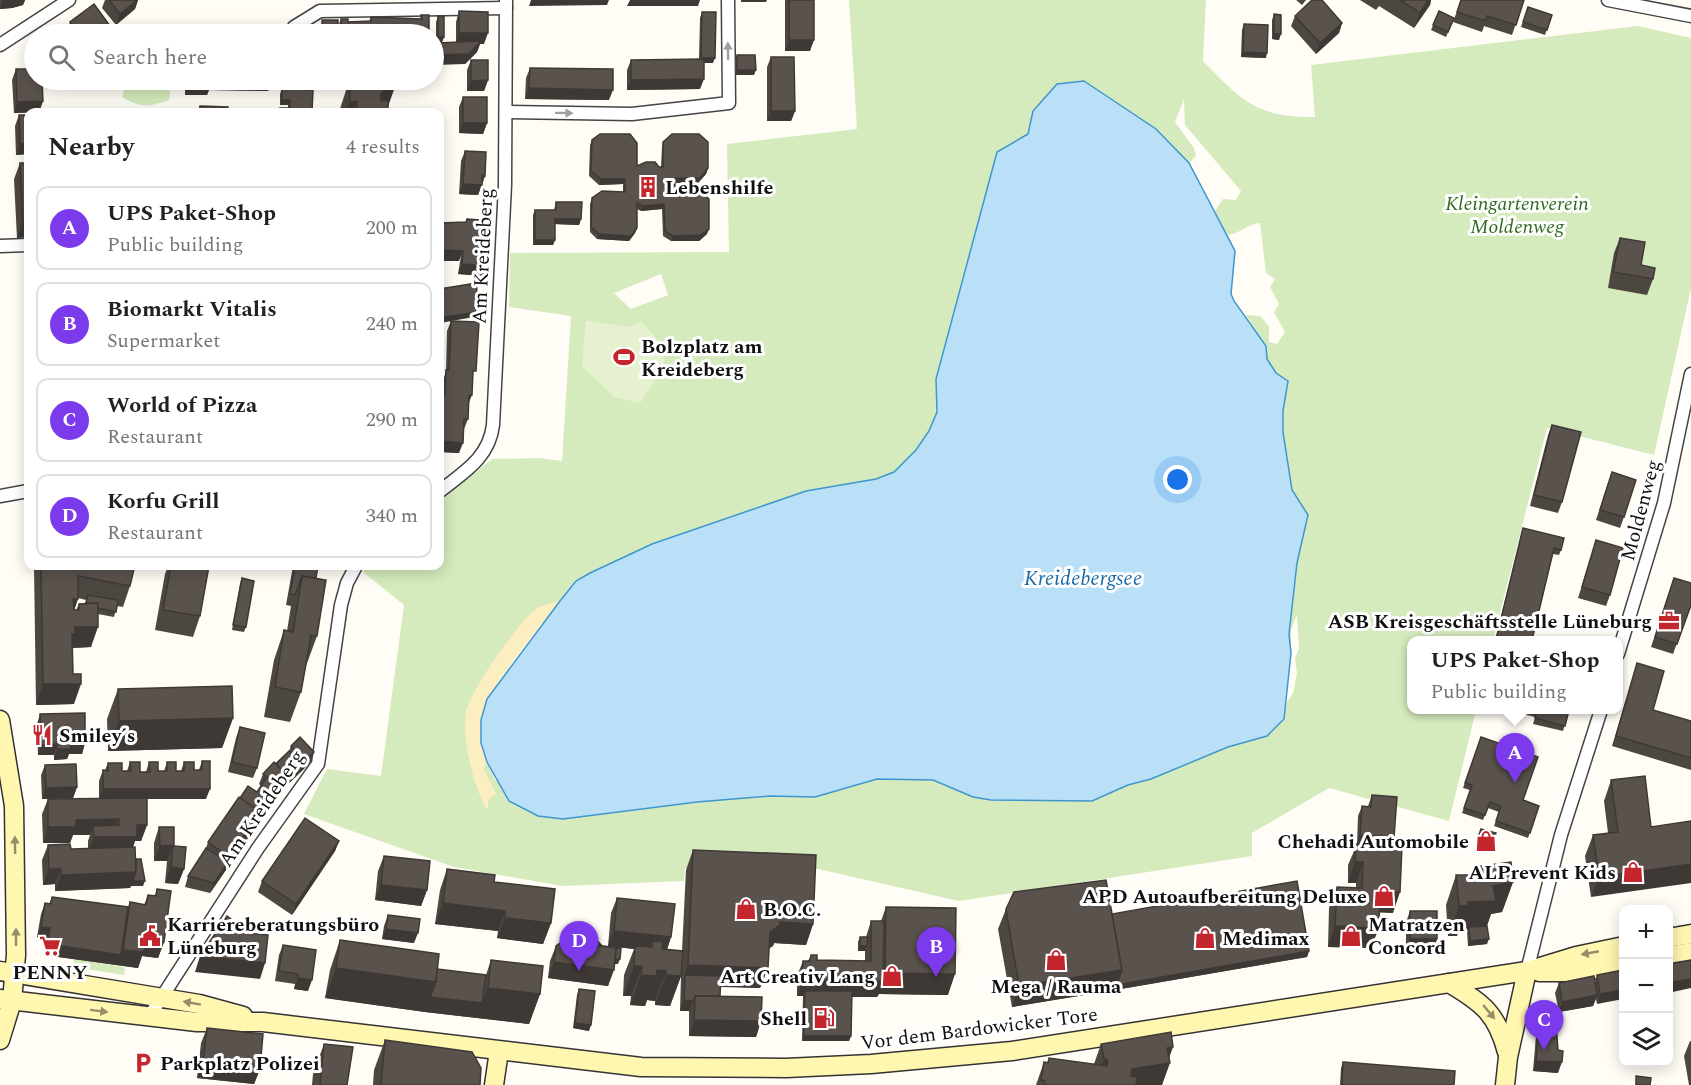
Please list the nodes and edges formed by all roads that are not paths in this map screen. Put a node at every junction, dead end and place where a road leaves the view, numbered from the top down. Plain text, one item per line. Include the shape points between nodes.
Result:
1 (69, 0) edge
2 (728, 0) edge
3 (1608, 0) edge
4 (506, 4) edge
5 (1667, 6) edge
6 (1691, 16) edge
7 (32, 24) edge
8 (299, 24) edge
9 (24, 29) edge
10 (0, 45) edge
11 (506, 112) junction
12 (24, 245) edge
13 (0, 246) edge
14 (1691, 374) edge
15 (444, 487) edge
16 (24, 491) edge
17 (0, 496) edge
18 (354, 570) edge
19 (1623, 638) edge
20 (1600, 714) edge
21 (0, 720) edge
22 (1691, 934) edge
23 (1673, 937) edge
24 (1619, 947) edge
25 (1691, 952) edge
26 (1673, 955) edge
27 (1619, 965) edge
28 (1527, 971) junction
29 (8, 972) edge
30 (1449, 983) junction
31 (160, 998) junction
32 (6, 1000) edge
33 (149, 1017) junction
34 (262, 1022) junction
35 (0, 1040) edge
36 (434, 1043) junction
37 (499, 1051) junction
38 (1508, 1057) junction
39 (473, 1074) edge
40 (494, 1085) edge
41 (1505, 1085) edge

1 - 7 street
11 -> 2 street via 632,114 729,103
3 - 5 street
4 - 8 street via 320,11
4 - 11 street, Am Kreideberg
5 - 6 street
9 - 10 street
11 - 15 street, Am Kreideberg via 492,435 478,461
12 - 13 street
14 - 19 street, Moldenweg via 1664,503
16 - 17 street
18 - 31 street, Am Kreideberg via 341,605 318,764
20 - 28 street via 1556,852
29 -> 21 main road via 14,806
22 - 23 main road
24 -> 28 main road, Vor dem Bardowicker Tore
25 - 26 main road
27 - 28 main road, Vor dem Bardowicker Tore via 1578,972
28 - 30 main road, Vor dem Bardowicker Tore
28 - 38 main road
29 - 31 main road, Vor dem Bardowicker Tore
29 - 32 main road
30 - 37 main road, Vor dem Bardowicker Tore via 1012,1051 871,1064 641,1067
30 -> 38 main road via 1488,1009 1500,1029
31 - 33 street, Am Kreideberg
34 -> 31 main road, Vor dem Bardowicker Tore via 199,1004
32 -> 33 main road, Vor dem Bardowicker Tore
32 - 35 main road
33 - 34 main road, Vor dem Bardowicker Tore
34 - 36 main road, Vor dem Bardowicker Tore
36 - 37 main road, Vor dem Bardowicker Tore
36 - 39 main road, Vor dem Bardowicker Tore
37 - 40 main road
38 - 41 main road

